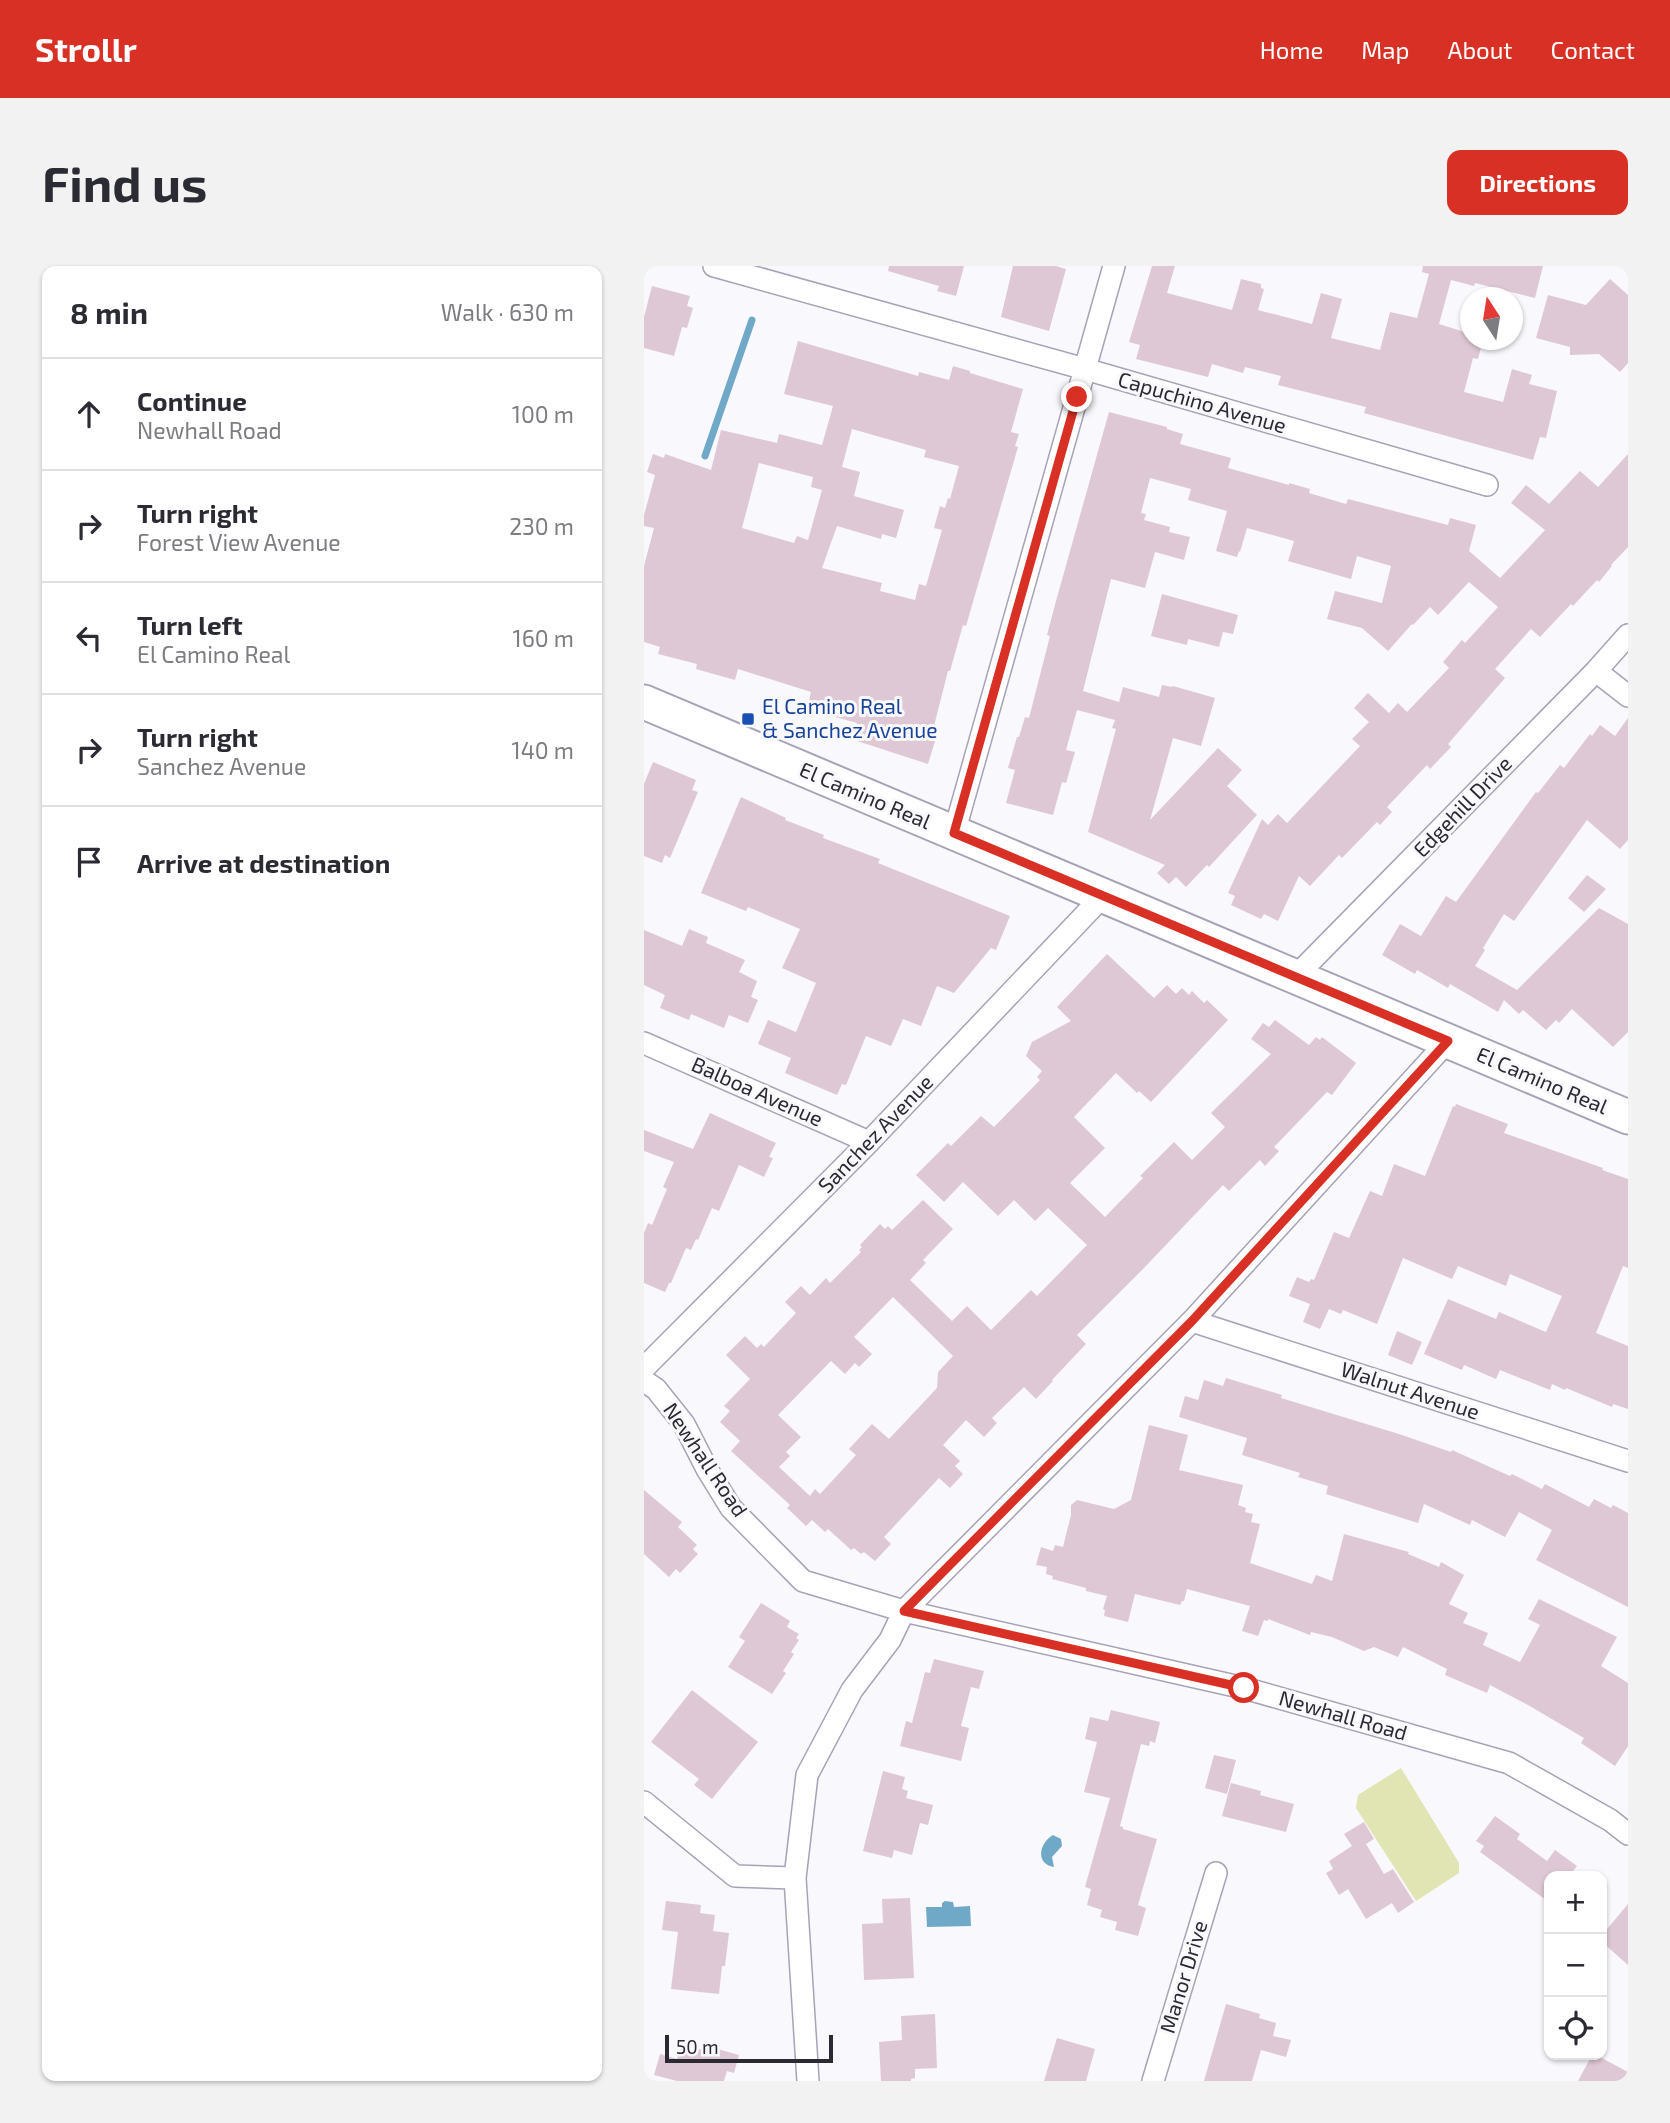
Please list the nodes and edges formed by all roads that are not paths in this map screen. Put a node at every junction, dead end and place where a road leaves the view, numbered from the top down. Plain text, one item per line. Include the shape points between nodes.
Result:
1 (714, 266) edge
2 (1114, 266) edge
3 (1085, 369) junction
4 (1487, 485) dead end
5 (1628, 635) edge
6 (1597, 671) junction
7 (1628, 696) edge
8 (644, 702) edge
9 (954, 833) junction
10 (1103, 896) junction
11 (1296, 977) junction
12 (1448, 1041) junction
13 (644, 1042) edge
14 (1628, 1117) edge
15 (869, 1142) junction
16 (1192, 1321) junction
17 (644, 1368) edge
18 (644, 1381) edge
19 (1628, 1461) edge
20 (904, 1611) junction
21 (644, 1802) edge
22 (1628, 1834) edge
23 (1216, 1873) dead end
24 (795, 1878) junction
25 (808, 2081) edge
26 (1153, 2081) edge

1 - 3 street, Capuchino Avenue
2 - 3 street
3 - 4 street, Capuchino Avenue
3 - 9 street
5 - 6 street, Edgehill Drive
6 - 7 street
6 - 11 street, Edgehill Drive
8 - 9 main road, El Camino Real
9 - 10 main road, El Camino Real
10 - 11 main road, El Camino Real
10 - 15 street, Sanchez Avenue
11 - 12 main road, El Camino Real
12 - 14 main road, El Camino Real
12 - 16 street
13 - 15 street, Balboa Avenue
15 - 17 street, Sanchez Avenue
16 - 19 street, Walnut Avenue
16 - 20 street
18 - 20 street, Newhall Road via 684,1424 732,1508 803,1581
20 - 22 street, Newhall Road via 1244,1688 1509,1763
20 - 24 street via 890,1640 852,1690 807,1775
21 - 24 street via 735,1876
23 - 26 street, Manor Drive
24 - 25 street

